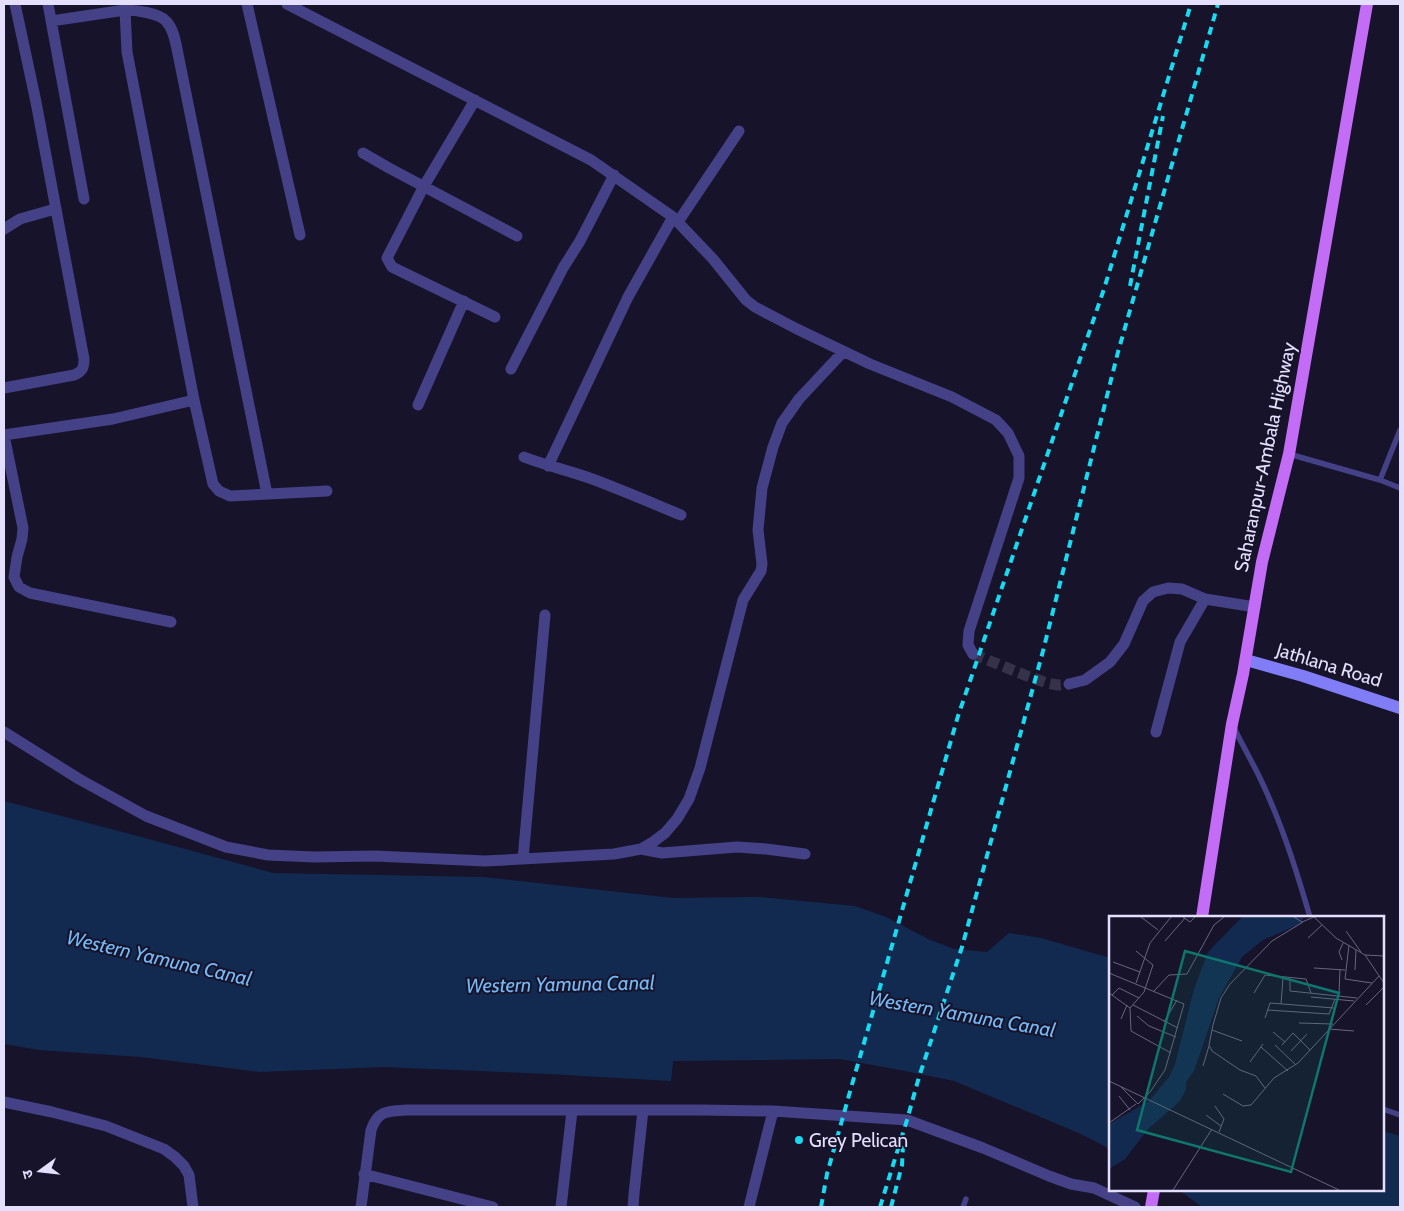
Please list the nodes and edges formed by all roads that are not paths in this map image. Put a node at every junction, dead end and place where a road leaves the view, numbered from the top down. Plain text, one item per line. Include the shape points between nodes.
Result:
1 (15, 4) edge
2 (48, 4) edge
3 (247, 4) edge
4 (287, 4) edge
5 (1367, 4) edge
6 (125, 10) junction
7 (51, 21) junction
8 (475, 100) junction
9 (739, 131) dead end
10 (363, 153) dead end
11 (614, 175) junction
12 (424, 186) junction
13 (84, 199) dead end
14 (55, 209) junction
15 (676, 220) junction
16 (4, 229) edge
17 (300, 235) dead end
18 (517, 236) dead end
19 (464, 301) junction
20 (495, 317) dead end
21 (844, 352) junction
22 (511, 369) dead end
23 (4, 388) edge
24 (194, 400) junction
25 (418, 406) dead end
26 (1400, 430) edge
27 (4, 435) edge
28 (1289, 454) junction
29 (524, 457) dead end
30 (548, 466) junction
31 (1380, 480) junction
32 (1400, 488) edge
33 (327, 491) dead end
34 (267, 494) junction
35 (681, 515) dead end
36 (1204, 599) junction
37 (1254, 606) junction
38 (545, 615) dead end
39 (171, 622) dead end
40 (973, 654) dead end
41 (1246, 660) junction
42 (1070, 684) tunnel mouth
43 (1400, 708) edge
44 (1232, 724) junction
45 (4, 732) edge
46 (1156, 732) dead end
47 (641, 849) junction
48 (805, 854) dead end
49 (524, 859) junction
50 (1202, 916) edge
51 (1310, 916) edge
52 (4, 1102) edge
53 (1384, 1109) edge
54 (644, 1110) junction
55 (572, 1111) junction
56 (773, 1111) junction
57 (1400, 1115) edge
58 (364, 1174) junction
59 (1154, 1191) edge
60 (966, 1199) dead end
61 (193, 1207) edge
62 (360, 1207) edge
63 (493, 1207) edge
64 (561, 1207) edge
65 (633, 1207) edge
66 (749, 1207) edge
67 (964, 1207) edge
68 (1135, 1207) edge
69 (1151, 1207) edge

1 - 14 street
2 - 7 street
3 - 17 street
4 - 8 street
5 - 28 main road, Saharanpur-Ambala Highway
6 - 7 street
6 - 24 street via 127,52
6 - 34 street via 161,18 173,35
7 - 13 street
8 - 11 street
8 - 12 street
9 - 15 street
10 - 12 street
11 - 15 street
11 - 22 street
12 - 18 street
12 - 19 street via 388,260 392,267
14 - 16 street via 20,219
14 - 23 street via 84,359 83,370 74,375
15 - 21 street via 714,259 746,300 797,330
15 - 30 street via 628,297
19 - 20 street
19 - 25 street
21 - 40 street via 952,397 996,420 1008,433 1018,456 1020,478 969,632 968,645
21 - 47 street via 799,399 782,423 762,488 758,530 761,571 743,600 700,768 689,799 677,819 665,833
24 - 27 street via 113,419
24 - 34 street via 216,488 230,496
26 - 31 lane
27 - 39 street via 24,528 14,571 19,587 30,594
28 - 31 lane
28 - 37 main road, Saharanpur-Ambala Highway
29 - 30 street
30 - 35 street via 594,479
31 - 32 lane
33 - 34 street
36 - 37 street
36 - 42 street via 1182,589 1153,592 1143,601 1124,644 1110,662 1085,680
36 - 46 street via 1180,642
37 - 41 main road, Saharanpur-Ambala Highway
38 - 49 street
41 - 43 street, Jathlana Road
41 - 44 main road, Saharanpur-Ambala Highway
44 - 50 main road, Saharanpur-Ambala Highway
44 - 51 lane via 1275,813
45 - 49 street via 79,780 146,816 226,847 268,855 314,857
47 - 48 street via 662,853 738,847
47 - 49 street via 614,854
52 - 61 street via 106,1126 164,1149 184,1166 189,1176
53 - 57 lane
54 - 55 street
54 - 56 street
54 - 65 street
55 - 58 street via 384,1112 373,1123
55 - 64 street
56 - 66 street
56 - 68 street via 907,1120 1070,1184 1094,1188
58 - 62 street
58 - 63 street
59 - 69 main road
60 - 67 lane

